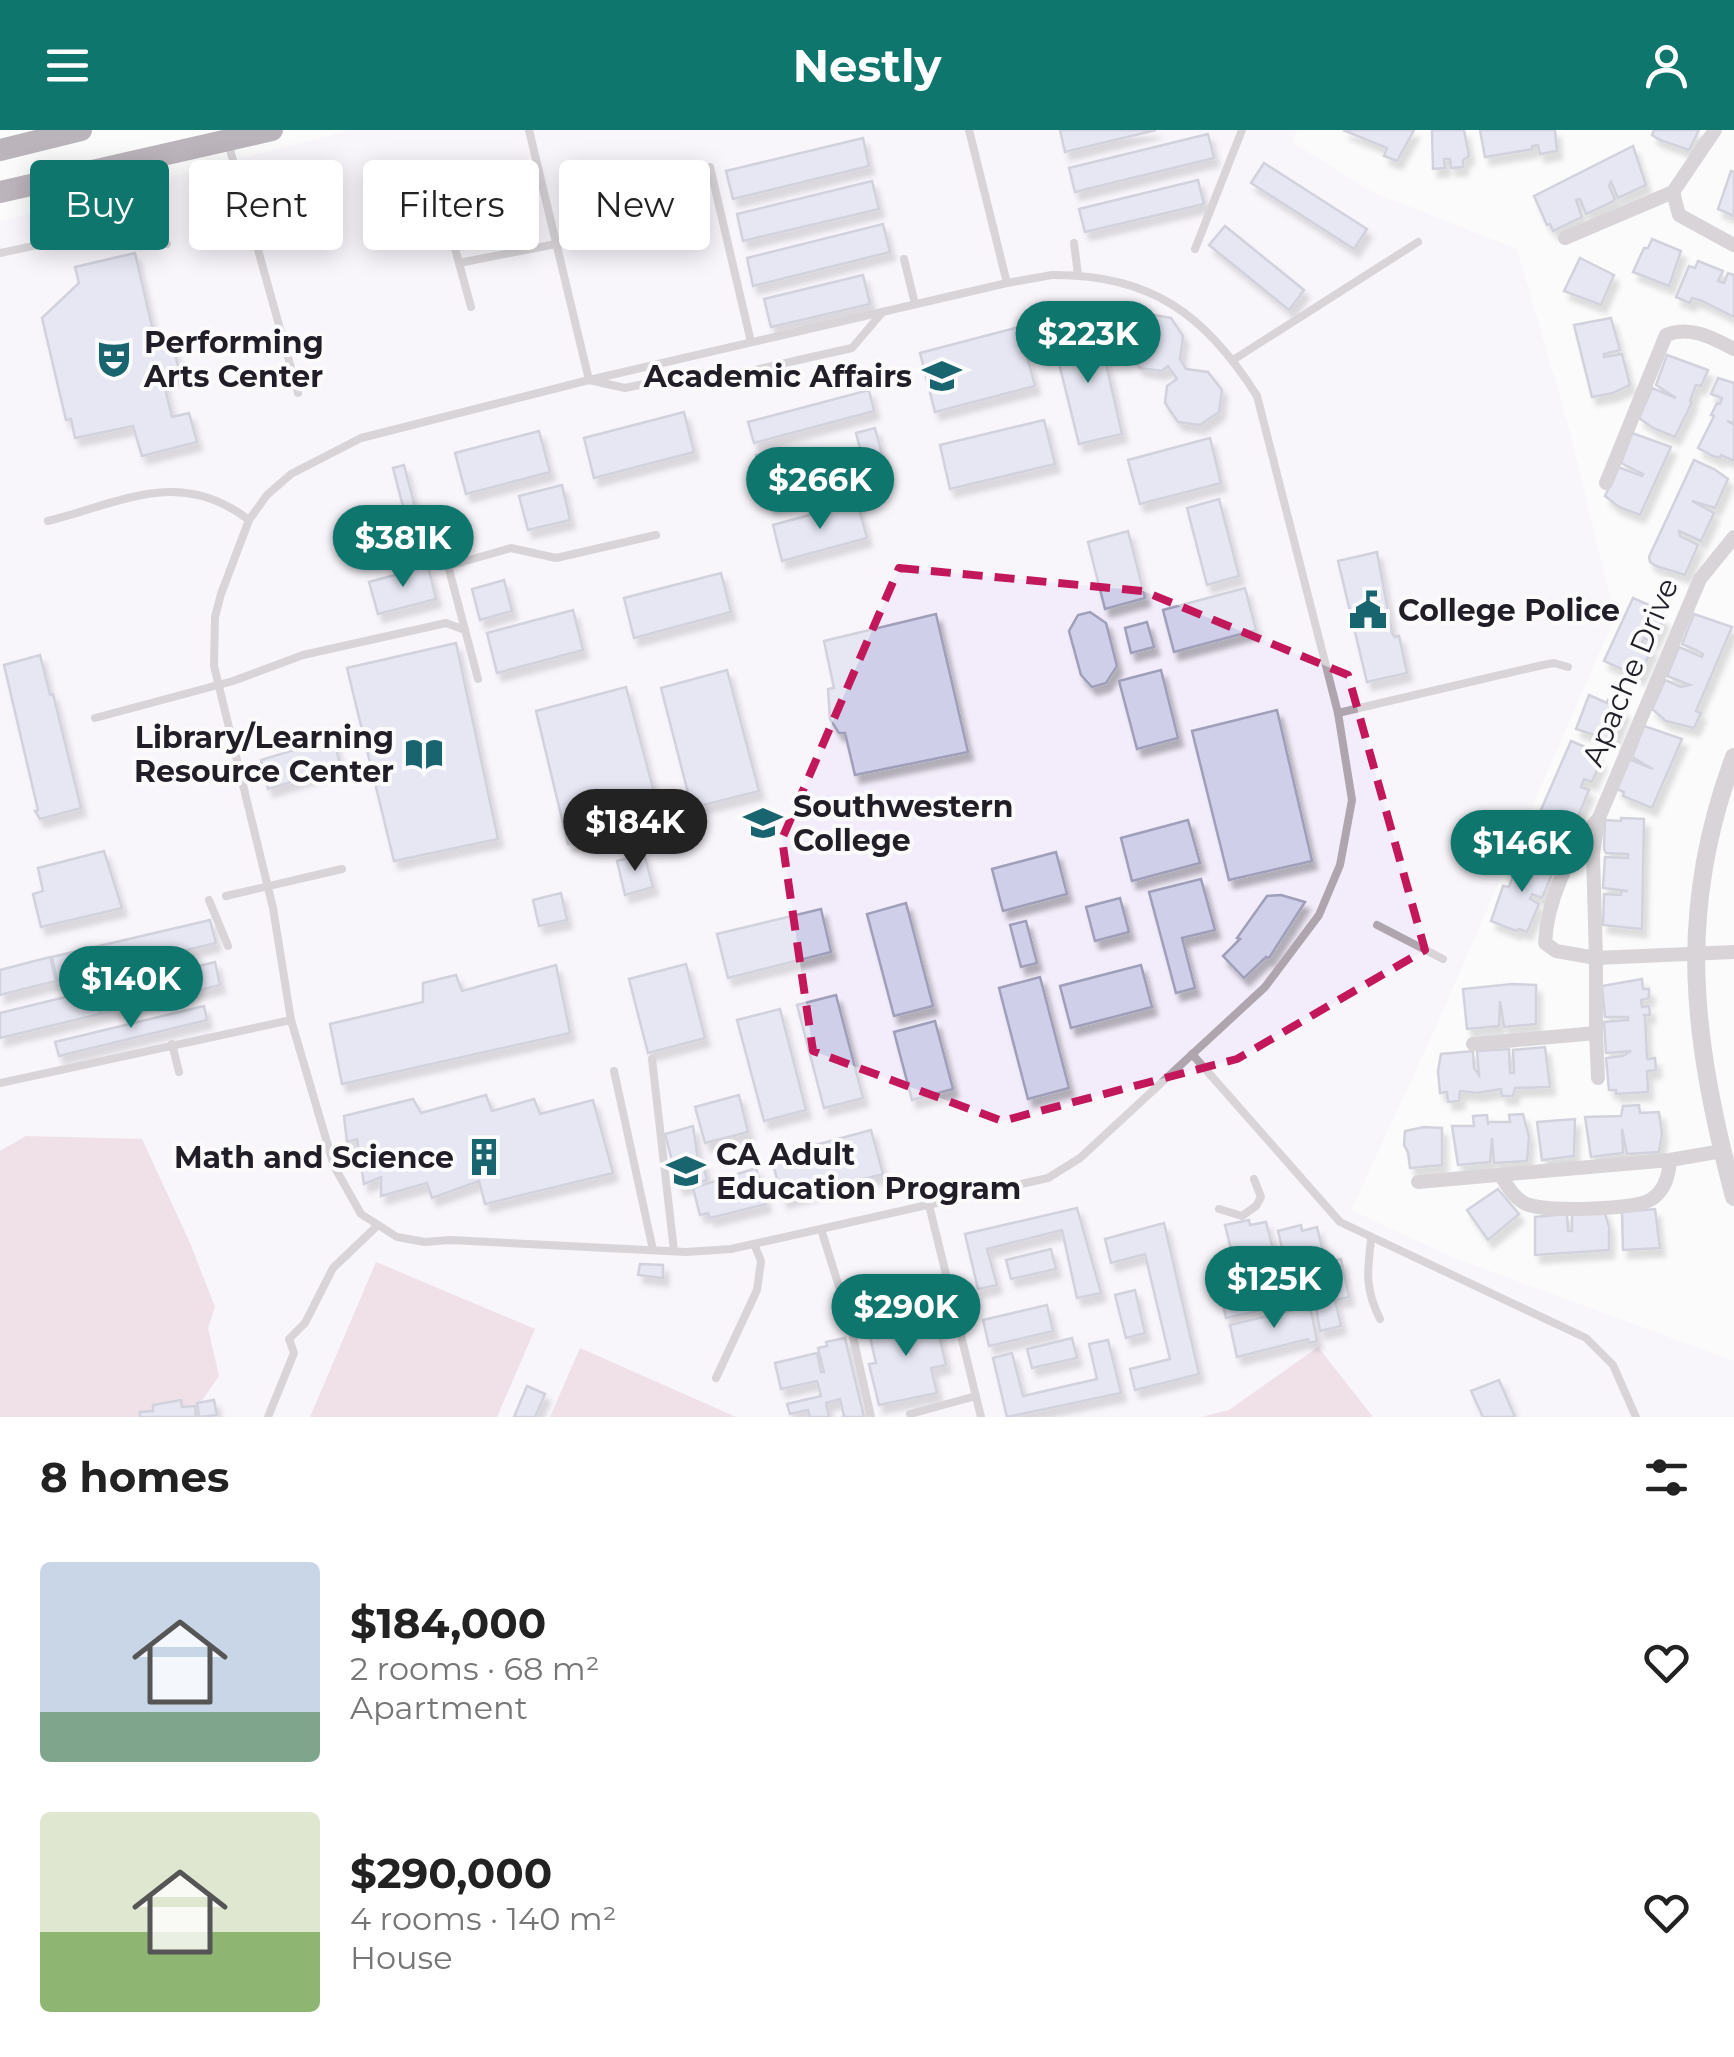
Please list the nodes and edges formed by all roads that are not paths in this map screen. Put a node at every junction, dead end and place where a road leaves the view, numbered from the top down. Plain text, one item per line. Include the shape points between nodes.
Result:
1 (82, 130) edge
2 (272, 130) edge
3 (530, 130) edge
4 (970, 130) edge
5 (1242, 130) edge
6 (1715, 130) edge
7 (12, 141) edge
8 (228, 142) junction
9 (710, 167) dead end
10 (0, 192) edge
11 (1673, 192) junction
12 (1565, 238) dead end
13 (1418, 242) dead end
14 (1074, 243) dead end
15 (556, 244) junction
16 (1734, 245) edge
17 (30, 246) edge
18 (1195, 249) dead end
19 (455, 250) edge
20 (0, 253) edge
21 (904, 259) dead end
22 (459, 263) junction
23 (1078, 275) junction
24 (1007, 283) junction
25 (915, 304) junction
26 (471, 306) dead end
27 (884, 312) junction
28 (751, 342) junction
29 (1734, 349) edge
30 (1233, 360) junction
31 (589, 380) junction
32 (298, 393) dead end
33 (1606, 482) dead end
34 (248, 520) junction
35 (48, 521) dead end
36 (436, 524) dead end
37 (656, 535) dead end
38 (1734, 537) edge
39 (448, 566) junction
40 (465, 630) junction
41 (1568, 666) dead end
42 (478, 679) dead end
43 (218, 684) junction
44 (1338, 713) junction
45 (95, 718) dead end
46 (1734, 758) edge
47 (1598, 820) junction
48 (342, 869) dead end
49 (268, 886) junction
50 (226, 896) dead end
51 (210, 900) dead end
52 (1377, 925) dead end
53 (228, 946) dead end
54 (1734, 952) edge
55 (1694, 954) junction
56 (1596, 958) junction
57 (1443, 959) dead end
58 (291, 1020) junction
59 (1596, 1033) junction
60 (172, 1044) junction
61 (1473, 1044) dead end
62 (1192, 1054) junction
63 (652, 1060) dead end
64 (614, 1071) dead end
65 (179, 1072) dead end
66 (1598, 1078) dead end
67 (0, 1083) edge
68 (1722, 1151) junction
69 (1670, 1160) junction
70 (1501, 1176) junction
71 (1254, 1178) dead end
72 (1418, 1182) dead end
73 (1734, 1197) edge
74 (930, 1204) junction
75 (1219, 1209) dead end
76 (376, 1226) junction
77 (821, 1229) junction
78 (1371, 1240) junction
79 (754, 1244) junction
80 (653, 1250) junction
81 (674, 1251) junction
82 (1380, 1319) dead end
83 (716, 1378) dead end
84 (976, 1396) junction
85 (910, 1414) dead end
86 (268, 1417) edge
87 (870, 1417) edge
88 (981, 1417) edge
89 (1636, 1417) edge

1 - 7 main road
2 - 8 main road
3 - 15 lane
4 - 24 lane
5 - 18 lane
6 - 11 street
8 - 10 main road
8 - 32 lane
9 - 28 lane
11 - 12 street
11 - 16 street via 1679,215
13 - 30 lane
14 - 23 lane
15 - 22 lane
15 - 31 lane
17 - 20 lane
19 - 22 lane
21 - 25 lane
22 - 26 lane
23 - 24 lane
23 - 30 lane via 1129,283 1175,304
24 - 25 lane
25 - 27 lane
27 - 28 lane
27 - 31 lane via 852,348 740,373 696,373 625,388
28 - 31 lane
29 - 33 street via 1693,332 1666,335
30 - 44 lane via 1257,396
31 - 34 lane via 362,438 291,474
34 - 35 lane via 228,504 170,490
34 - 43 lane via 216,617
36 - 39 lane
37 - 39 lane via 556,558 511,548
38 - 47 street, Apache Drive via 1700,579
39 - 40 lane
40 - 42 lane
40 - 43 lane via 446,623 302,655
41 - 44 lane via 1543,665
43 - 45 lane
43 - 49 lane
44 - 62 lane via 1352,800 1330,891 1266,987
46 - 55 street via 1702,866
47 - 56 street, Apache Drive
47 - 56 street via 1581,839 1546,918 1545,943
48 - 49 lane
49 - 50 lane
49 - 58 lane
51 - 53 lane
52 - 57 lane
54 - 55 street
55 - 56 street
55 - 68 street via 1699,1032
56 - 59 street, Apache Drive
58 - 60 lane
58 - 76 lane via 334,1166 354,1204
59 - 61 street
59 - 66 street, Apache Drive
60 - 65 lane
60 - 67 lane
62 - 74 lane via 1080,1158 1048,1178
62 - 78 lane via 1340,1222
63 - 81 lane
64 - 80 lane
68 - 69 street
68 - 73 street
69 - 70 street
69 - 70 street via 1666,1183 1634,1205 1542,1208 1514,1195
70 - 72 street
71 - 75 lane via 1261,1197 1256,1206 1242,1216
74 - 77 lane
74 - 84 lane
76 - 80 lane via 425,1242
76 - 86 lane via 334,1268 306,1323 289,1339 294,1353
77 - 79 lane
77 - 87 lane via 850,1319
78 - 82 lane via 1368,1296
78 - 89 lane via 1586,1338 1613,1365
79 - 81 lane
79 - 83 lane via 761,1261 757,1290
80 - 81 lane
84 - 85 lane
84 - 88 lane

